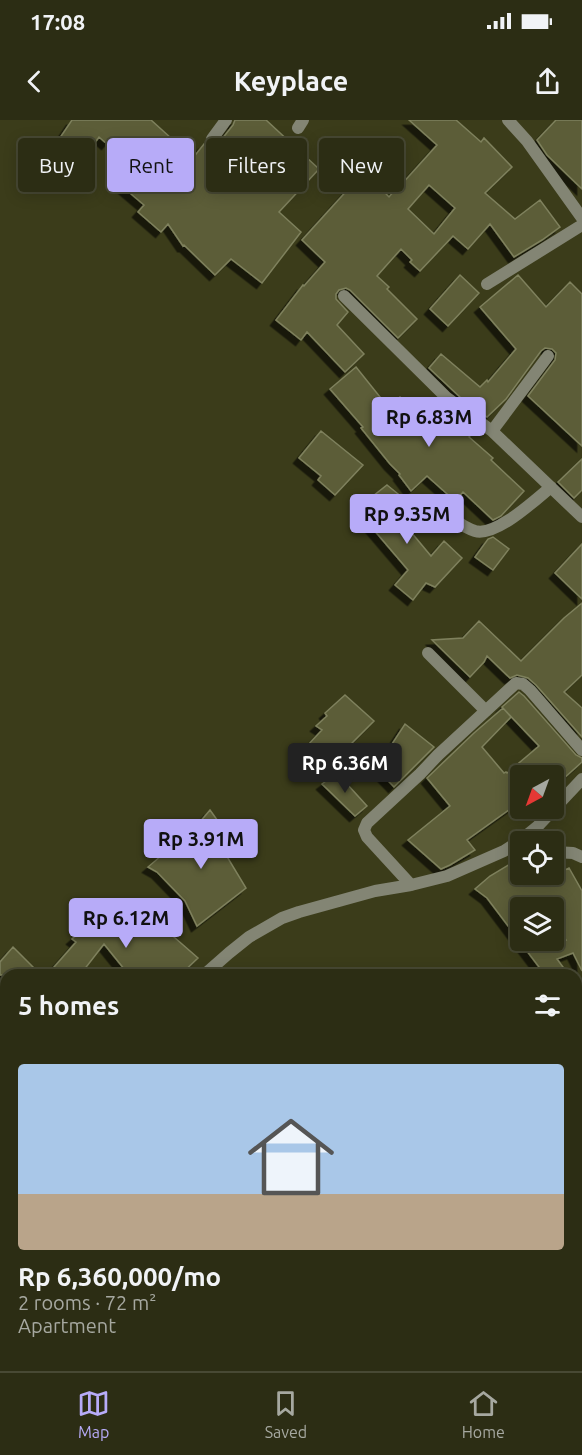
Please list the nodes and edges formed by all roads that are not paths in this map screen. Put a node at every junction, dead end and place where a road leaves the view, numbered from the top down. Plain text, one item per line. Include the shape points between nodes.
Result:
1 (226, 120) edge
2 (508, 120) edge
3 (213, 138) edge
4 (582, 218) edge
5 (582, 225) edge
6 (487, 284) dead end
7 (344, 296) dead end
8 (548, 356) dead end
9 (492, 431) junction
10 (551, 487) junction
11 (433, 501) dead end
12 (582, 518) edge
13 (428, 653) dead end
14 (486, 711) junction
15 (582, 750) edge
16 (582, 779) edge
17 (534, 831) edge
18 (510, 848) edge
19 (564, 853) edge
20 (582, 857) edge
21 (411, 885) junction
22 (211, 969) edge

1 - 3 street
2 - 4 street
5 - 6 street
7 - 9 street via 446,396
8 - 9 street
9 - 10 street
10 - 11 street via 491,530 473,530
10 - 12 street
13 - 14 street
14 - 15 street via 516,683 522,684
14 - 21 street via 367,823 367,837
16 - 17 street
18 - 21 street via 447,876
19 - 20 street
21 - 22 street via 375,891 282,918 249,937

